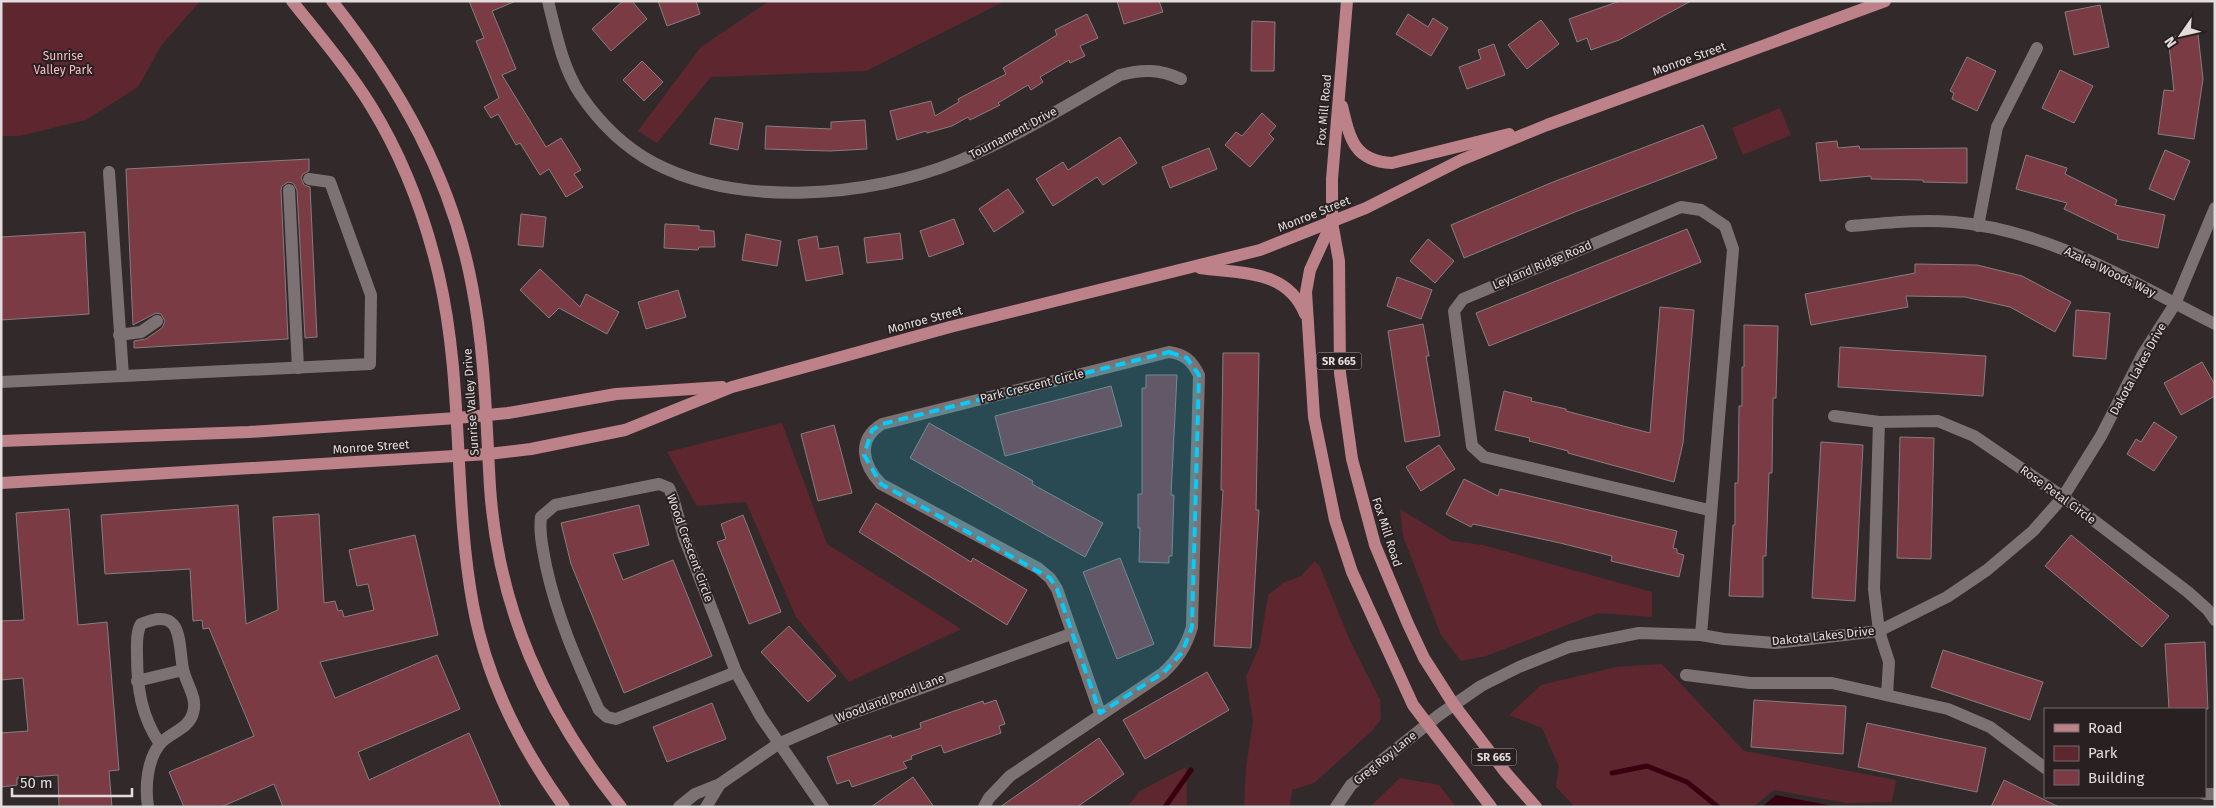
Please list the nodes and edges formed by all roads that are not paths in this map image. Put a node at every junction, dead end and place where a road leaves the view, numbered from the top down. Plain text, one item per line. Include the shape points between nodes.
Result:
1 (292, 1) edge
2 (332, 1) edge
3 (548, 1) edge
4 (1347, 1) edge
5 (1885, 1) edge
6 (2037, 48) dead end
7 (1181, 79) dead end
8 (1339, 96) junction
9 (1548, 125) junction
10 (109, 172) dead end
11 (310, 179) dead end
12 (289, 190) dead end
13 (2215, 208) edge
14 (1332, 222) junction
15 (1851, 226) dead end
16 (1978, 226) junction
17 (1193, 268) junction
18 (2175, 304) junction
19 (157, 321) dead end
20 (1308, 322) junction
21 (2215, 324) edge
22 (119, 335) junction
23 (298, 368) junction
24 (123, 376) junction
25 (1, 382) edge
26 (732, 387) junction
27 (486, 416) junction
28 (1834, 416) dead end
29 (457, 418) junction
30 (1879, 422) junction
31 (1, 441) edge
32 (488, 454) junction
33 (459, 456) junction
34 (1, 483) edge
35 (2063, 497) junction
36 (1709, 510) junction
37 (2215, 620) edge
38 (1880, 631) junction
39 (1071, 634) junction
40 (1701, 635) junction
41 (183, 670) junction
42 (736, 672) junction
43 (1686, 675) dead end
44 (137, 681) junction
45 (1887, 695) junction
46 (1454, 705) junction
47 (1100, 713) junction
48 (1439, 715) joint
49 (1428, 724) junction
50 (160, 744) junction
51 (778, 744) junction
52 (2044, 767) edge
53 (720, 784) junction
54 (148, 807) edge
55 (564, 807) edge
56 (621, 807) edge
57 (679, 807) edge
58 (706, 807) edge
59 (823, 807) edge
60 (984, 807) edge
61 (1336, 807) edge
62 (1491, 807) edge
63 (1536, 807) edge

1 - 29 main road, Sunrise Valley Drive via 370,105 415,197 444,300
2 - 27 main road, Sunrise Valley Drive via 400,96 427,148 448,200 472,285 480,333
3 - 7 street, Tournament Drive via 558,44 579,92 616,136 654,163 682,176 752,190 840,190 908,177 990,147 1120,75 1156,71
4 - 8 main road, Fox Mill Road / SR 665
5 - 9 main road, Monroe Street
6 - 16 street via 1997,127
8 - 9 main road via 1347,127 1358,150 1376,162 1392,163
8 - 14 main road, Fox Mill Road / SR 665
9 - 14 main road, Monroe Street via 1461,160
10 - 22 street
11 - 23 street via 330,182 371,295 370,364
12 - 23 street
13 - 18 street, Dakota Lakes Drive
14 - 17 main road, Monroe Street via 1260,250
14 - 20 main road, Fox Mill Road / SR 665 via 1310,270 1306,292
14 - 46 main road, Fox Mill Road / SR 665 via 1339,261 1340,373 1352,459 1362,499 1375,545 1408,624 1424,658
15 - 16 street, Azalea Woods Way via 1907,220
16 - 18 street, Azalea Woods Way via 2038,240 2081,255
17 - 20 main road via 1278,281 1297,298
17 - 26 main road, Monroe Street via 950,327
18 - 21 street, Azalea Woods Way
18 - 35 street, Dakota Lakes Drive via 2143,354 2101,436
19 - 22 street via 141,332
20 - 49 main road, Fox Mill Road / SR 665 via 1314,417 1335,520 1372,621 1413,705
22 - 24 street
23 - 24 street
24 - 25 street
26 - 27 main road, Monroe Street via 616,394
26 - 32 main road, Monroe Street via 625,430
27 - 29 main road, Monroe Street
27 - 32 main road, Sunrise Valley Drive
28 - 30 street, Rose Petal Circle
29 - 31 main road, Monroe Street via 248,432
29 - 33 main road, Sunrise Valley Drive
30 - 35 street, Rose Petal Circle via 1938,422 1974,436
30 - 38 street via 1874,589
32 - 33 main road, Monroe Street
32 - 56 main road, Sunrise Valley Drive via 500,559 520,634 536,674 569,733
33 - 34 main road, Monroe Street
33 - 55 main road, Sunrise Valley Drive via 469,582 481,640 515,727
35 - 37 street, Rose Petal Circle via 2188,592
35 - 38 street, Dakota Lakes Drive via 2034,531 1987,570 1947,597
36 - 36 street, Leyland Ridge Road via 1732,249 1725,226 1701,210 1682,207 1463,299 1454,311 1456,330 1472,446 1484,457
36 - 40 street, Leyland Ridge Road
38 - 40 street, Dakota Lakes Drive via 1775,643
38 - 45 street via 1889,662
39 - 47 street, Park Crescent Circle
39 - 47 street, Park Crescent Circle via 1057,589 1050,578 1038,568 881,484 871,474 864,455 866,442 872,430 882,424 1169,352 1179,353 1194,364 1199,375 1192,626 1182,653 1173,664
39 - 51 street, Woodland Pond Lane via 907,691
40 - 46 street, Dakota Lakes Drive via 1639,633 1570,647 1481,686
41 - 44 street
41 - 44 street via 180,636 176,628 171,622 154,620 138,629
41 - 50 street via 195,705 193,715
42 - 42 street, Wood Crescent Circle via 668,488 659,484 645,485 555,505 541,517 539,531 553,596 571,648 599,710 616,719
42 - 51 street, Wood Crescent Circle
43 - 45 street via 1750,682 1832,683
44 - 50 street via 146,719
45 - 52 street via 1948,709 1990,727
46 - 48 street, Dakota Lakes Drive
46 - 63 main road, Fox Mill Road / SR 665
47 - 60 street, Park Crescent Circle via 1010,776
48 - 49 street, Greg Roy Lane
49 - 61 street, Greg Roy Lane via 1351,785
49 - 62 main road, Fox Mill Road / SR 665
50 - 54 street via 147,781
51 - 53 street, Woodland Pond Lane
51 - 59 street
53 - 57 street, Woodland Pond Lane via 695,794
53 - 58 street, Woodland Pond Lane

